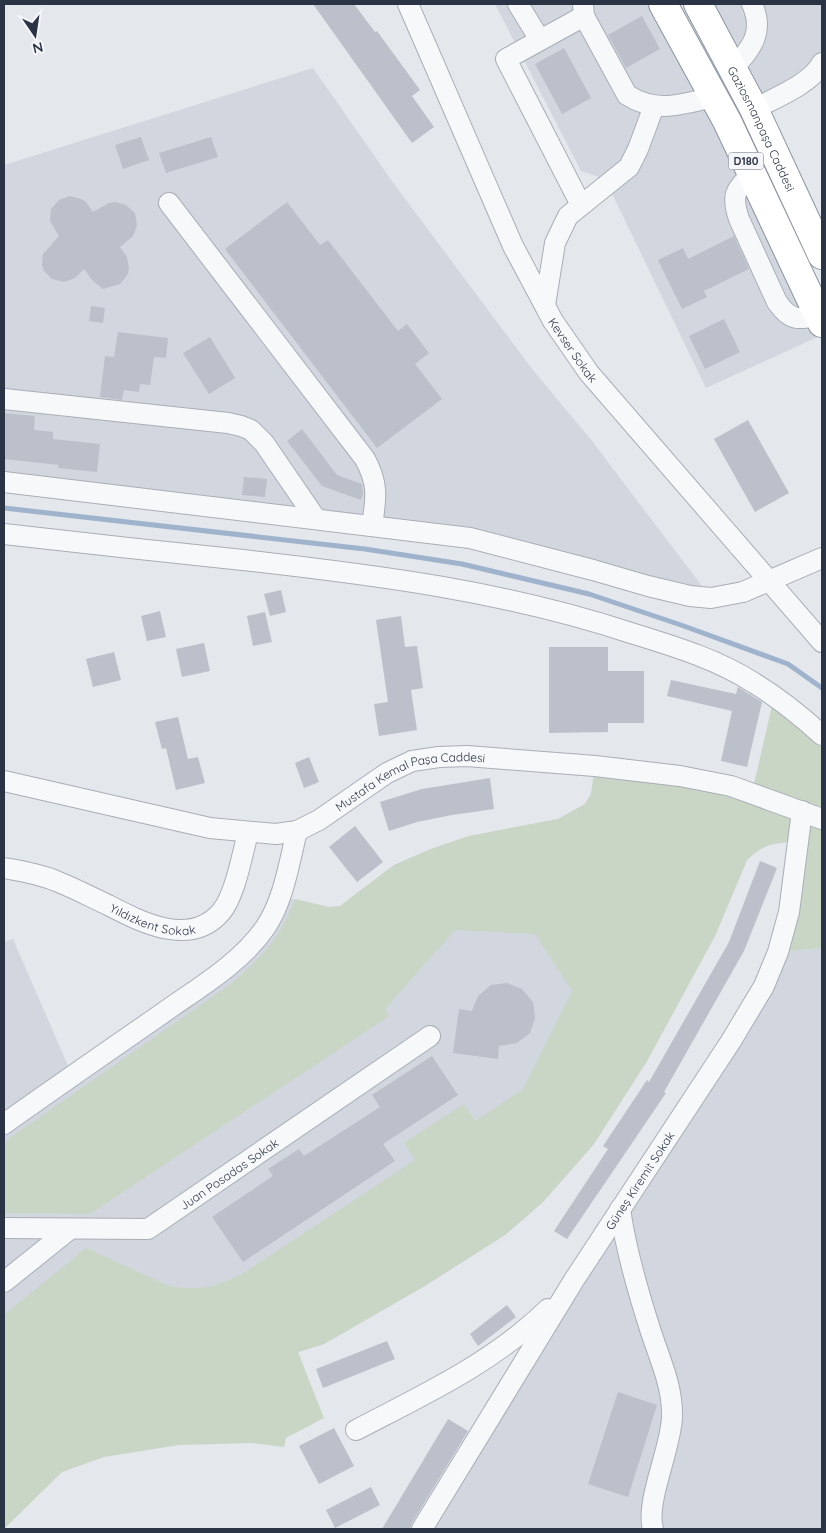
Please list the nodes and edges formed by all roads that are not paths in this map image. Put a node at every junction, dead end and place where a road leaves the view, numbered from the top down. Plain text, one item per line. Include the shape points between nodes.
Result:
1 (408, 4) edge
2 (518, 4) edge
3 (663, 4) edge
4 (698, 4) edge
5 (752, 4) edge
6 (584, 10) edge
7 (540, 40) junction
8 (822, 63) edge
9 (733, 70) junction
10 (714, 97) junction
11 (654, 106) junction
12 (754, 109) junction
13 (169, 203) dead end
14 (580, 206) junction
15 (822, 255) edge
16 (545, 305) junction
17 (821, 319) edge
18 (4, 399) edge
19 (4, 482) edge
20 (316, 519) junction
21 (372, 526) junction
22 (4, 534) edge
23 (822, 558) edge
24 (769, 581) junction
25 (822, 642) edge
26 (822, 735) edge
27 (4, 781) edge
28 (802, 811) junction
29 (822, 819) edge
30 (297, 831) junction
31 (248, 833) junction
32 (4, 868) edge
33 (430, 1036) dead end
34 (4, 1124) edge
35 (620, 1210) junction
36 (4, 1228) edge
37 (70, 1229) junction
38 (574, 1280) junction
39 (4, 1282) edge
40 (356, 1430) dead end
41 (422, 1529) edge
42 (652, 1529) edge

1 - 16 street, Kevser Sokak via 513,246
2 - 7 street
3 - 10 highway, D180
4 - 9 highway, Gaziosmanpaşa Caddesi / D180
5 - 9 street via 758,26 756,35 750,49
6 - 7 street
6 - 11 street via 627,95
7 - 14 street via 506,59
8 - 12 street via 806,81
9 - 12 highway, Gaziosmanpaşa Caddesi / D180
10 - 11 street via 671,107
10 - 17 highway, D180
11 - 14 street via 629,167
12 - 15 highway, Gaziosmanpaşa Caddesi / D180
13 - 21 street via 365,459 376,489
14 - 16 street via 568,216 555,244
16 - 24 street, Kevser Sokak via 589,373
18 - 20 street via 241,426 251,430 264,443
19 - 20 street
20 - 21 street
21 - 24 street via 470,538 690,596 711,598 743,592
22 - 26 street via 362,573 456,588 580,616 672,646 733,671 755,683
23 - 24 street
24 - 25 street, Kevser Sokak
27 - 31 street, Mustafa Kemal Paşa Caddesi via 210,828
28 - 29 street, Mustafa Kemal Paşa Caddesi
28 - 30 street, Mustafa Kemal Paşa Caddesi via 731,786 680,776 595,766 467,756 439,757 412,761 387,773 319,820
28 - 35 street, Güneş Kiremit Sokak via 789,912 764,986
30 - 31 street, Mustafa Kemal Paşa Caddesi
30 - 34 street via 275,908 256,939 218,974
31 - 32 street, Yıldızkent Sokak via 229,900 210,921 186,930 160,928 54,880
33 - 37 street, Juan Posadas Sokak via 148,1229
35 - 38 street, Güneş Kiremit Sokak
35 - 42 street via 631,1264 671,1398 670,1438 654,1500 650,1521
36 - 37 street, Juan Posadas Sokak
37 - 39 street
38 - 40 street via 529,1327 488,1358 448,1383
38 - 41 street, Güneş Kiremit Sokak

